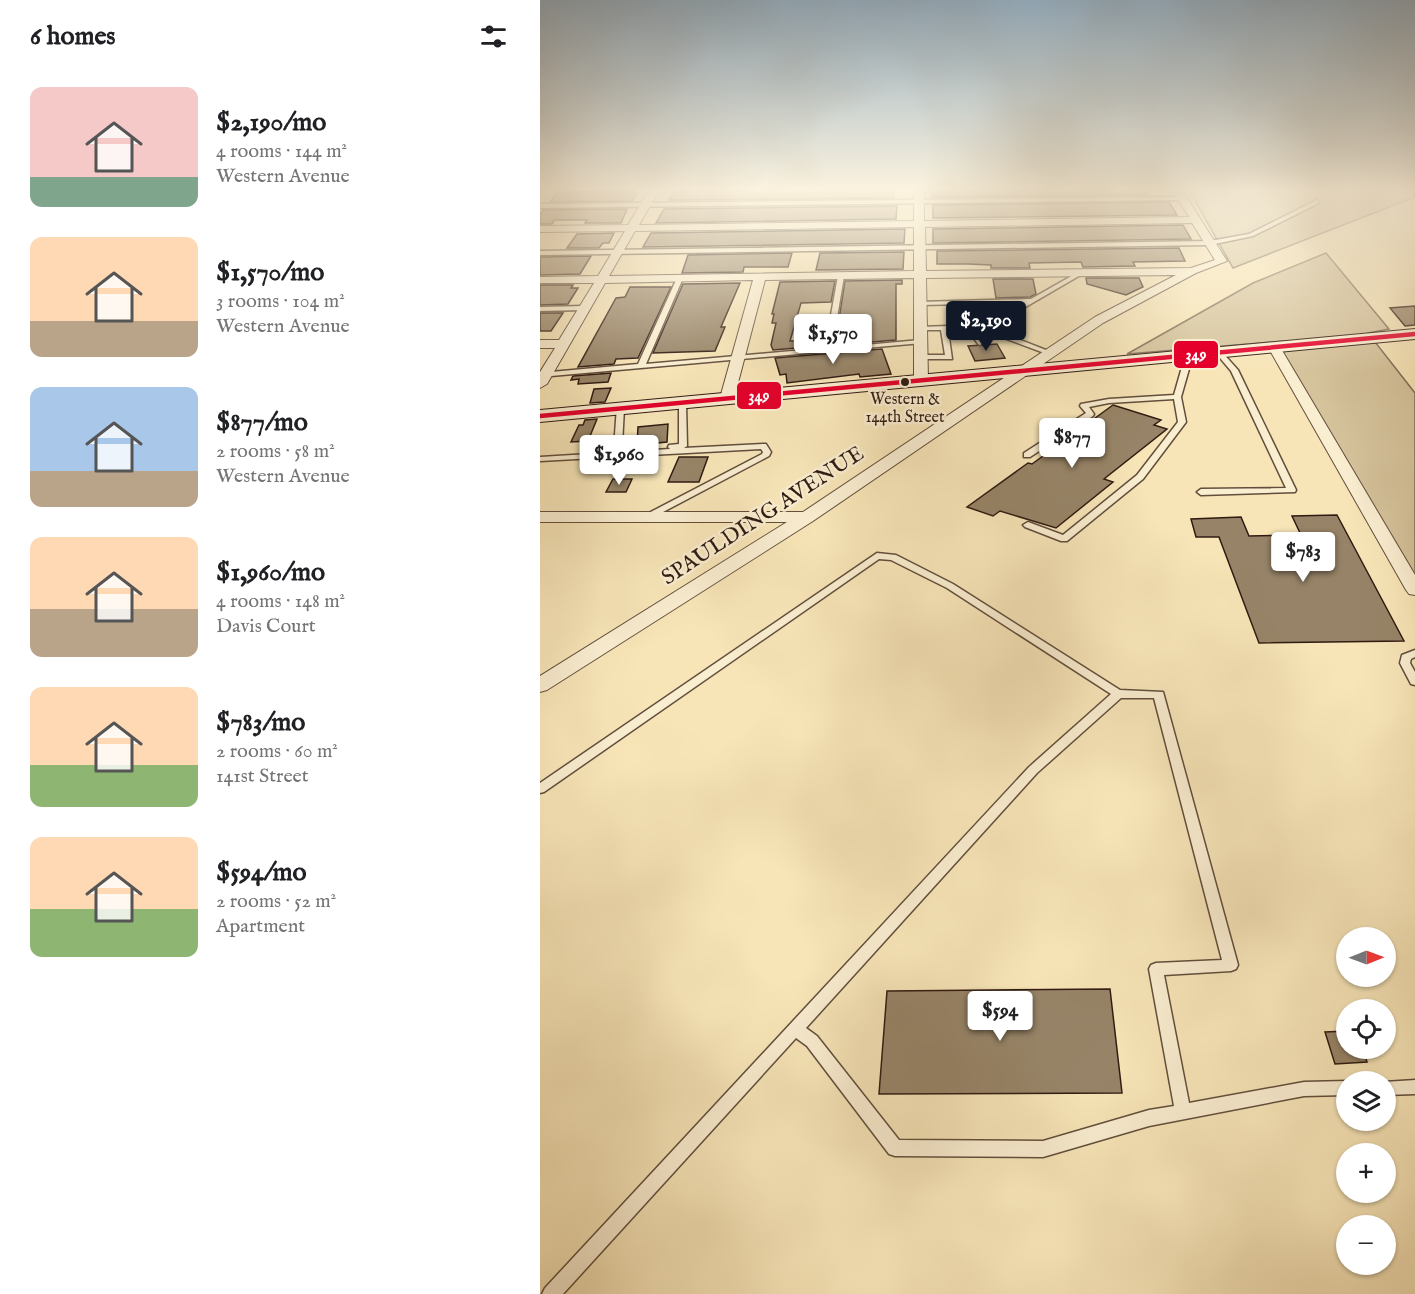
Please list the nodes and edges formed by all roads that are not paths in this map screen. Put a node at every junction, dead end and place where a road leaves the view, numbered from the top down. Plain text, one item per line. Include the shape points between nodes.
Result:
1 (715, 250) edge
2 (919, 250) edge
3 (1215, 250) edge
4 (618, 252) junction
5 (540, 253) edge
6 (1192, 271) junction
7 (1082, 272) junction
8 (920, 274) junction
9 (841, 276) junction
10 (760, 277) junction
11 (680, 278) junction
12 (602, 279) junction
13 (540, 280) edge
14 (1032, 302) junction
15 (920, 303) junction
16 (584, 308) junction
17 (540, 309) edge
18 (981, 327) junction
19 (920, 328) junction
20 (944, 328) junction
21 (970, 328) junction
22 (1415, 334) edge
23 (920, 342) junction
24 (980, 343) dead end
25 (540, 344) edge
26 (564, 344) junction
27 (1274, 347) junction
28 (828, 350) junction
29 (1219, 352) junction
30 (1049, 353) junction
31 (1189, 355) junction
32 (921, 357) junction
33 (738, 358) junction
34 (641, 366) junction
35 (1020, 372) junction
36 (542, 378) edge
37 (921, 380) junction
38 (1177, 397) junction
39 (727, 398) junction
40 (682, 402) junction
41 (620, 408) junction
42 (540, 416) edge
43 (1027, 455) dead end
44 (540, 459) edge
45 (1202, 492) dead end
46 (540, 517) edge
47 (807, 517) junction
48 (646, 518) junction
49 (1028, 525) dead end
50 (1415, 590) edge
51 (1415, 653) edge
52 (1415, 682) edge
53 (540, 685) edge
54 (1118, 694) junction
55 (540, 789) edge
56 (796, 1029) junction
57 (1415, 1087) edge
58 (1336, 1088) edge
59 (1396, 1088) edge
60 (1183, 1111) junction
61 (551, 1294) edge

1 - 4 lane
2 - 8 street
3 - 6 street via 1221,261
4 - 5 lane
4 - 12 street
6 - 7 street
6 - 30 street, SPAULDING AVENUE via 1099,320
7 - 8 street
7 - 14 lane
8 - 9 street
8 - 15 street
9 - 10 street
9 - 28 lane
10 - 11 street
10 - 33 street
11 - 12 street
11 - 34 lane
12 - 13 street
12 - 16 street
14 - 15 lane
14 - 18 lane
15 - 19 street
16 - 17 lane
16 - 26 street
18 - 21 lane
18 - 30 lane
19 - 20 lane
19 - 23 street
20 - 21 lane
20 - 32 lane via 949,357
21 - 24 lane
22 - 27 main road
23 - 28 lane
23 - 32 street
25 - 26 street
26 - 36 street
27 - 29 main road
27 - 50 street
28 - 33 lane
29 - 31 main road
29 - 45 lane via 1234,370 1292,490
30 - 35 street, SPAULDING AVENUE
31 - 35 main road
31 - 38 lane
32 - 37 street
33 - 34 lane
33 - 39 street
34 - 36 lane
35 - 37 main road
35 - 47 street, SPAULDING AVENUE
37 - 39 main road
38 - 43 lane via 1084,406 1090,414
38 - 49 lane via 1182,422 1140,477 1064,539
39 - 40 main road
40 - 41 main road
40 - 41 lane via 682,446 618,448
41 - 42 main road
44 - 48 lane via 764,446 765,456
46 - 48 street
47 - 48 street
47 - 53 street, SPAULDING AVENUE
51 - 52 lane via 1406,657 1405,663
54 - 55 lane via 950,586 893,557 877,556
54 - 56 lane via 1033,770
54 - 60 lane via 1159,694 1231,965 1156,969
56 - 60 lane via 812,1041 895,1148 1043,1149
56 - 61 lane
57 - 59 lane
58 - 60 lane via 1304,1089

